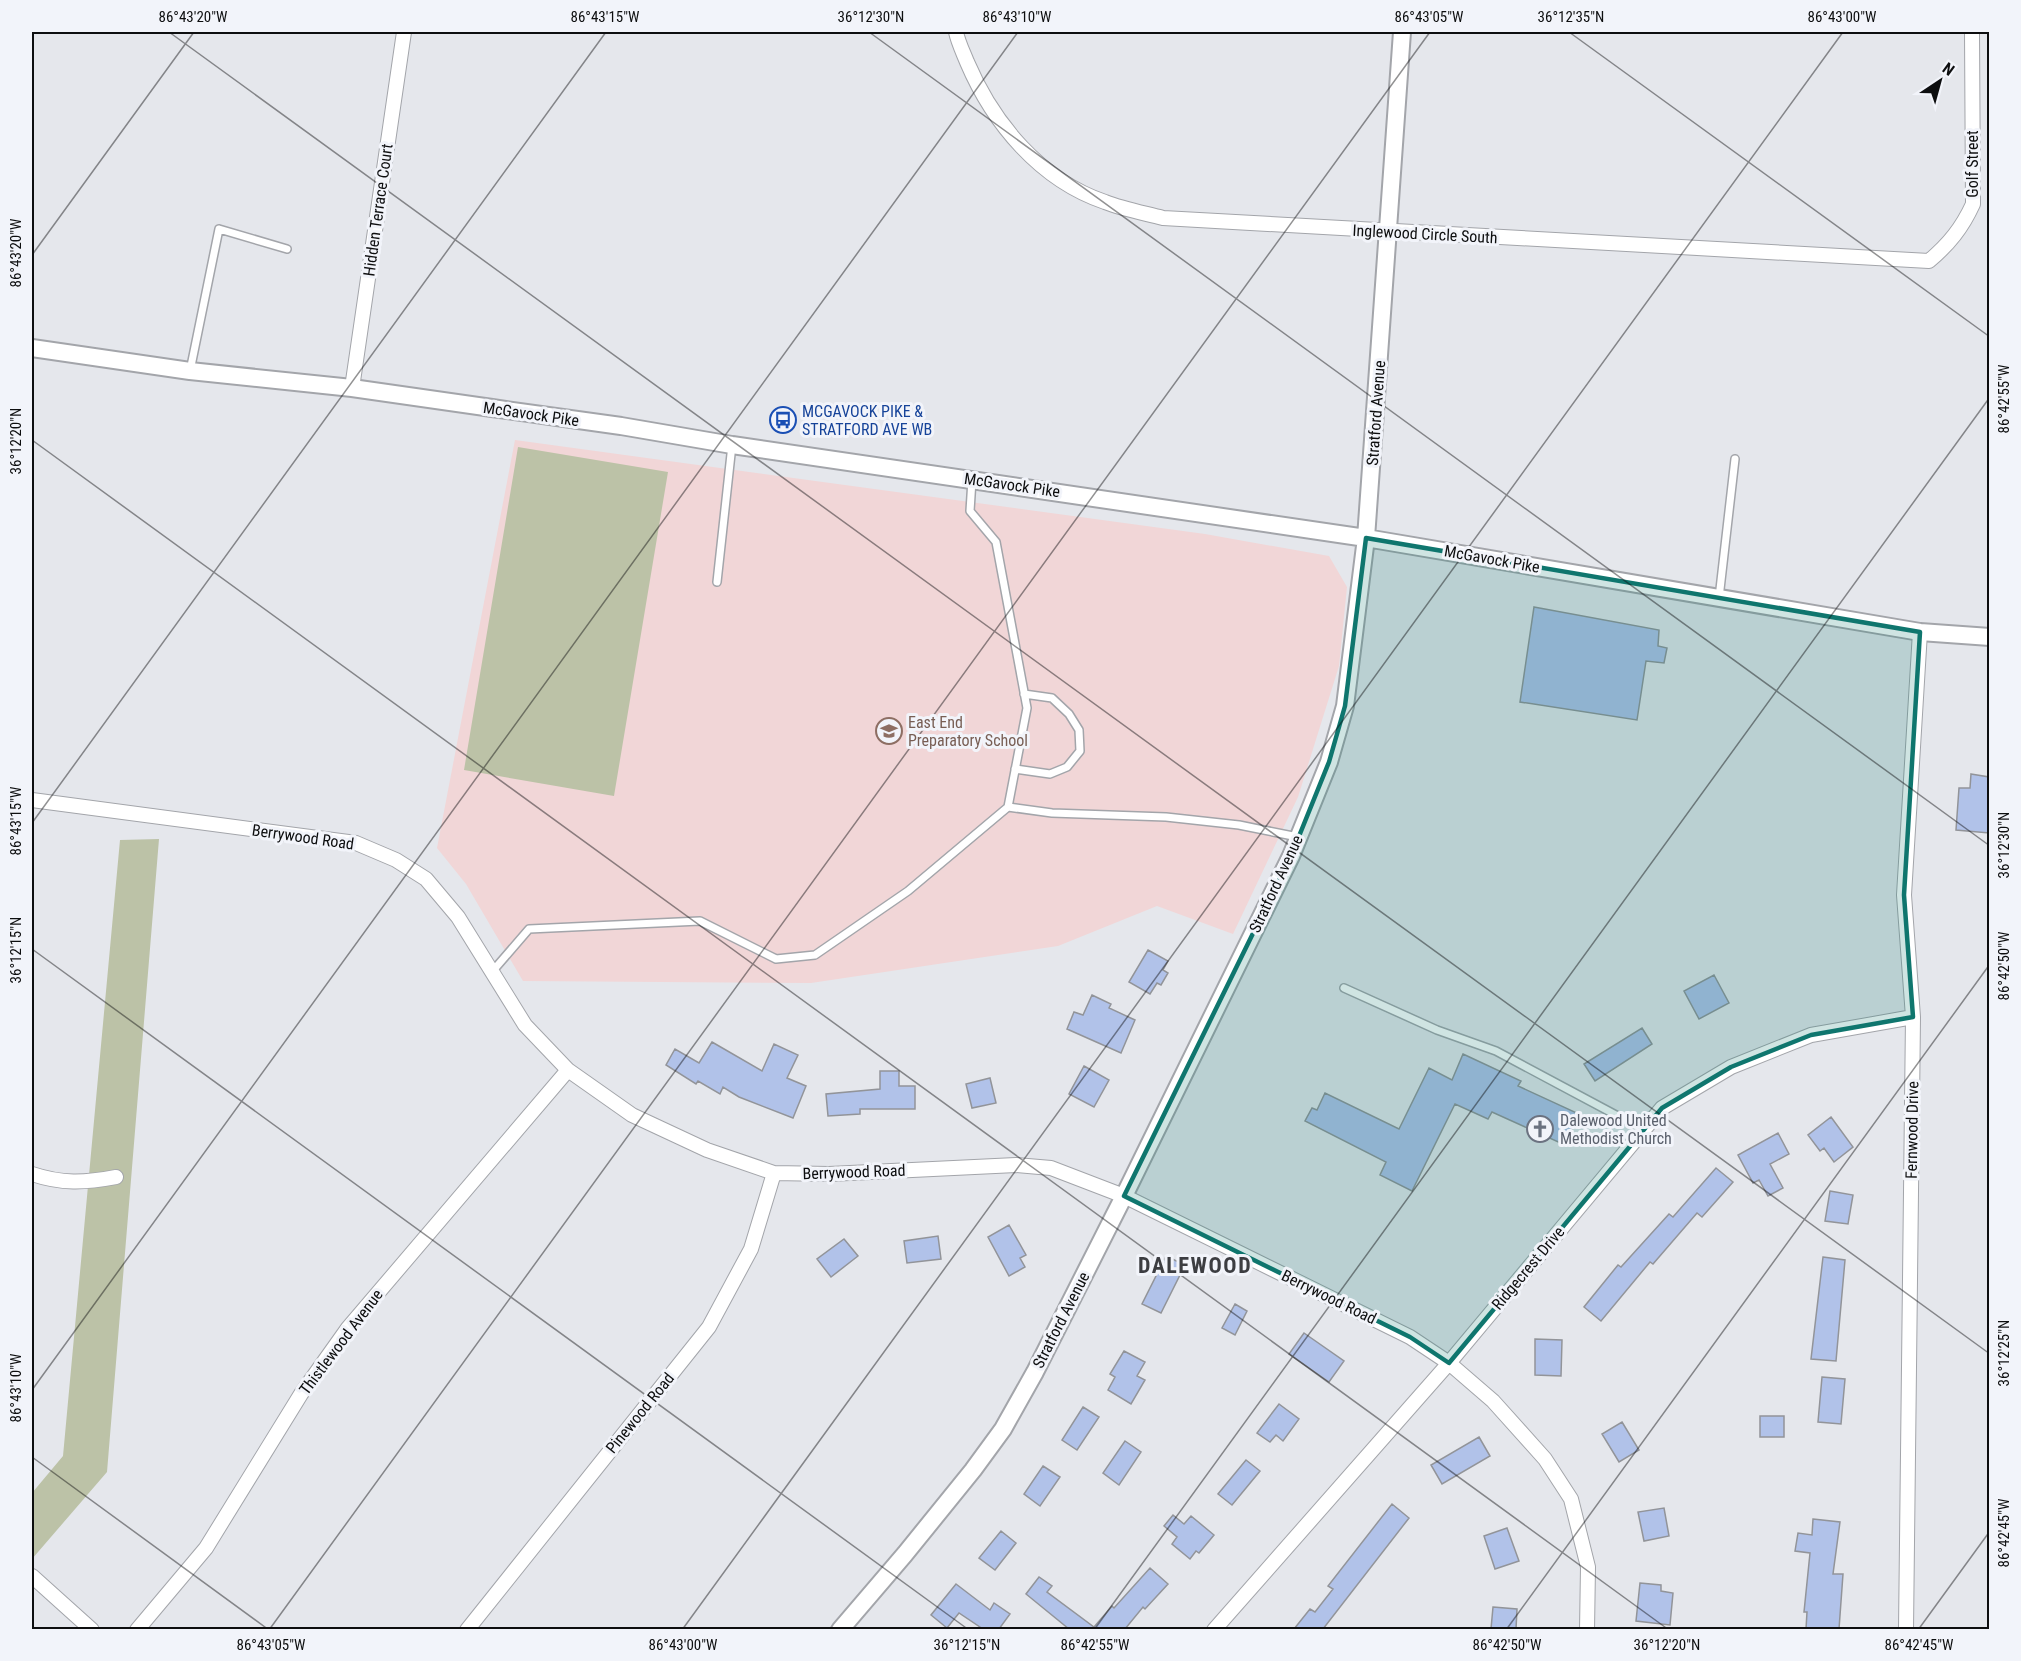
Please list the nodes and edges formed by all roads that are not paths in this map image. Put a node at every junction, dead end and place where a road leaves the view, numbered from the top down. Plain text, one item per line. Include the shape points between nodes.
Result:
1 (404, 32) edge
2 (956, 32) edge
3 (1402, 32) edge
4 (1972, 32) edge
5 (1964, 224) joint
6 (1389, 232) junction
7 (287, 249) dead end
8 (32, 348) edge
9 (190, 371) junction
10 (352, 388) junction
11 (732, 446) junction
12 (1735, 459) dead end
13 (972, 480) junction
14 (1366, 538) junction
15 (717, 582) dead end
16 (1719, 598) junction
17 (1920, 632) junction
18 (1989, 637) edge
19 (1024, 694) junction
20 (1015, 770) junction
21 (32, 800) edge
22 (1008, 807) junction
23 (1298, 837) junction
24 (491, 973) junction
25 (1344, 988) dead end
26 (1913, 1017) junction
27 (568, 1070) junction
28 (1644, 1130) junction
29 (774, 1173) junction
30 (32, 1174) edge
31 (116, 1177) dead end
32 (1124, 1196) junction
33 (1449, 1363) junction
34 (32, 1576) edge
35 (92, 1629) edge
36 (137, 1629) edge
37 (467, 1629) edge
38 (840, 1629) edge
39 (1214, 1629) edge
40 (1587, 1629) edge
41 (1906, 1629) edge

1 - 10 street, Hidden Terrace Court
2 - 6 street, Inglewood Circle South via 977,84 1013,137 1062,181 1104,202 1163,218
3 - 6 street, Stratford Avenue
4 - 5 street, Golf Street via 1973,204
5 - 6 street, Inglewood Circle South via 1929,261
6 - 14 street, Stratford Avenue
7 - 9 lane via 219,229
8 - 9 street, McGavock Pike
9 - 10 street, McGavock Pike
10 - 11 street, McGavock Pike via 621,426
11 - 13 street, McGavock Pike
11 - 15 lane
12 - 16 lane
13 - 14 street, McGavock Pike
13 - 19 lane via 970,511 996,542
14 - 16 street, McGavock Pike
14 - 23 street, Stratford Avenue via 1345,706 1329,762
16 - 17 street, McGavock Pike
17 - 18 street, McGavock Pike
17 - 26 street, Fernwood Drive via 1904,895
19 - 20 lane via 1027,708
19 - 20 lane via 1052,698 1069,714 1079,730 1080,751 1067,767 1050,774
20 - 22 lane
21 - 24 street, Berrywood Road via 356,843 396,860 426,879 458,917
22 - 23 lane via 1052,813 1166,817 1239,825
22 - 24 lane via 908,891 815,955 776,959 700,921 529,929
23 - 32 street, Stratford Avenue
24 - 27 street, Berrywood Road via 525,1025
25 - 28 lane via 1437,1030 1496,1051
26 - 28 street, Ridgecrest Drive via 1811,1035 1731,1068 1662,1108
26 - 41 street, Fernwood Drive
27 - 29 street, Berrywood Road via 632,1115 707,1150
27 - 36 street, Thistlewood Avenue via 348,1328 301,1394 206,1548
28 - 33 street, Ridgecrest Drive
29 - 32 street, Berrywood Road via 1016,1165 1051,1168
29 - 37 street, Pinewood Road via 751,1249 709,1327
30 - 31 street via 52,1181 86,1183
32 - 33 street, Berrywood Road via 1410,1336
32 - 38 street, Stratford Avenue via 1003,1429 905,1554
33 - 39 street, Ridgecrest Drive
33 - 40 street, Berrywood Road via 1501,1410 1545,1459 1571,1499 1588,1567
34 - 35 street

